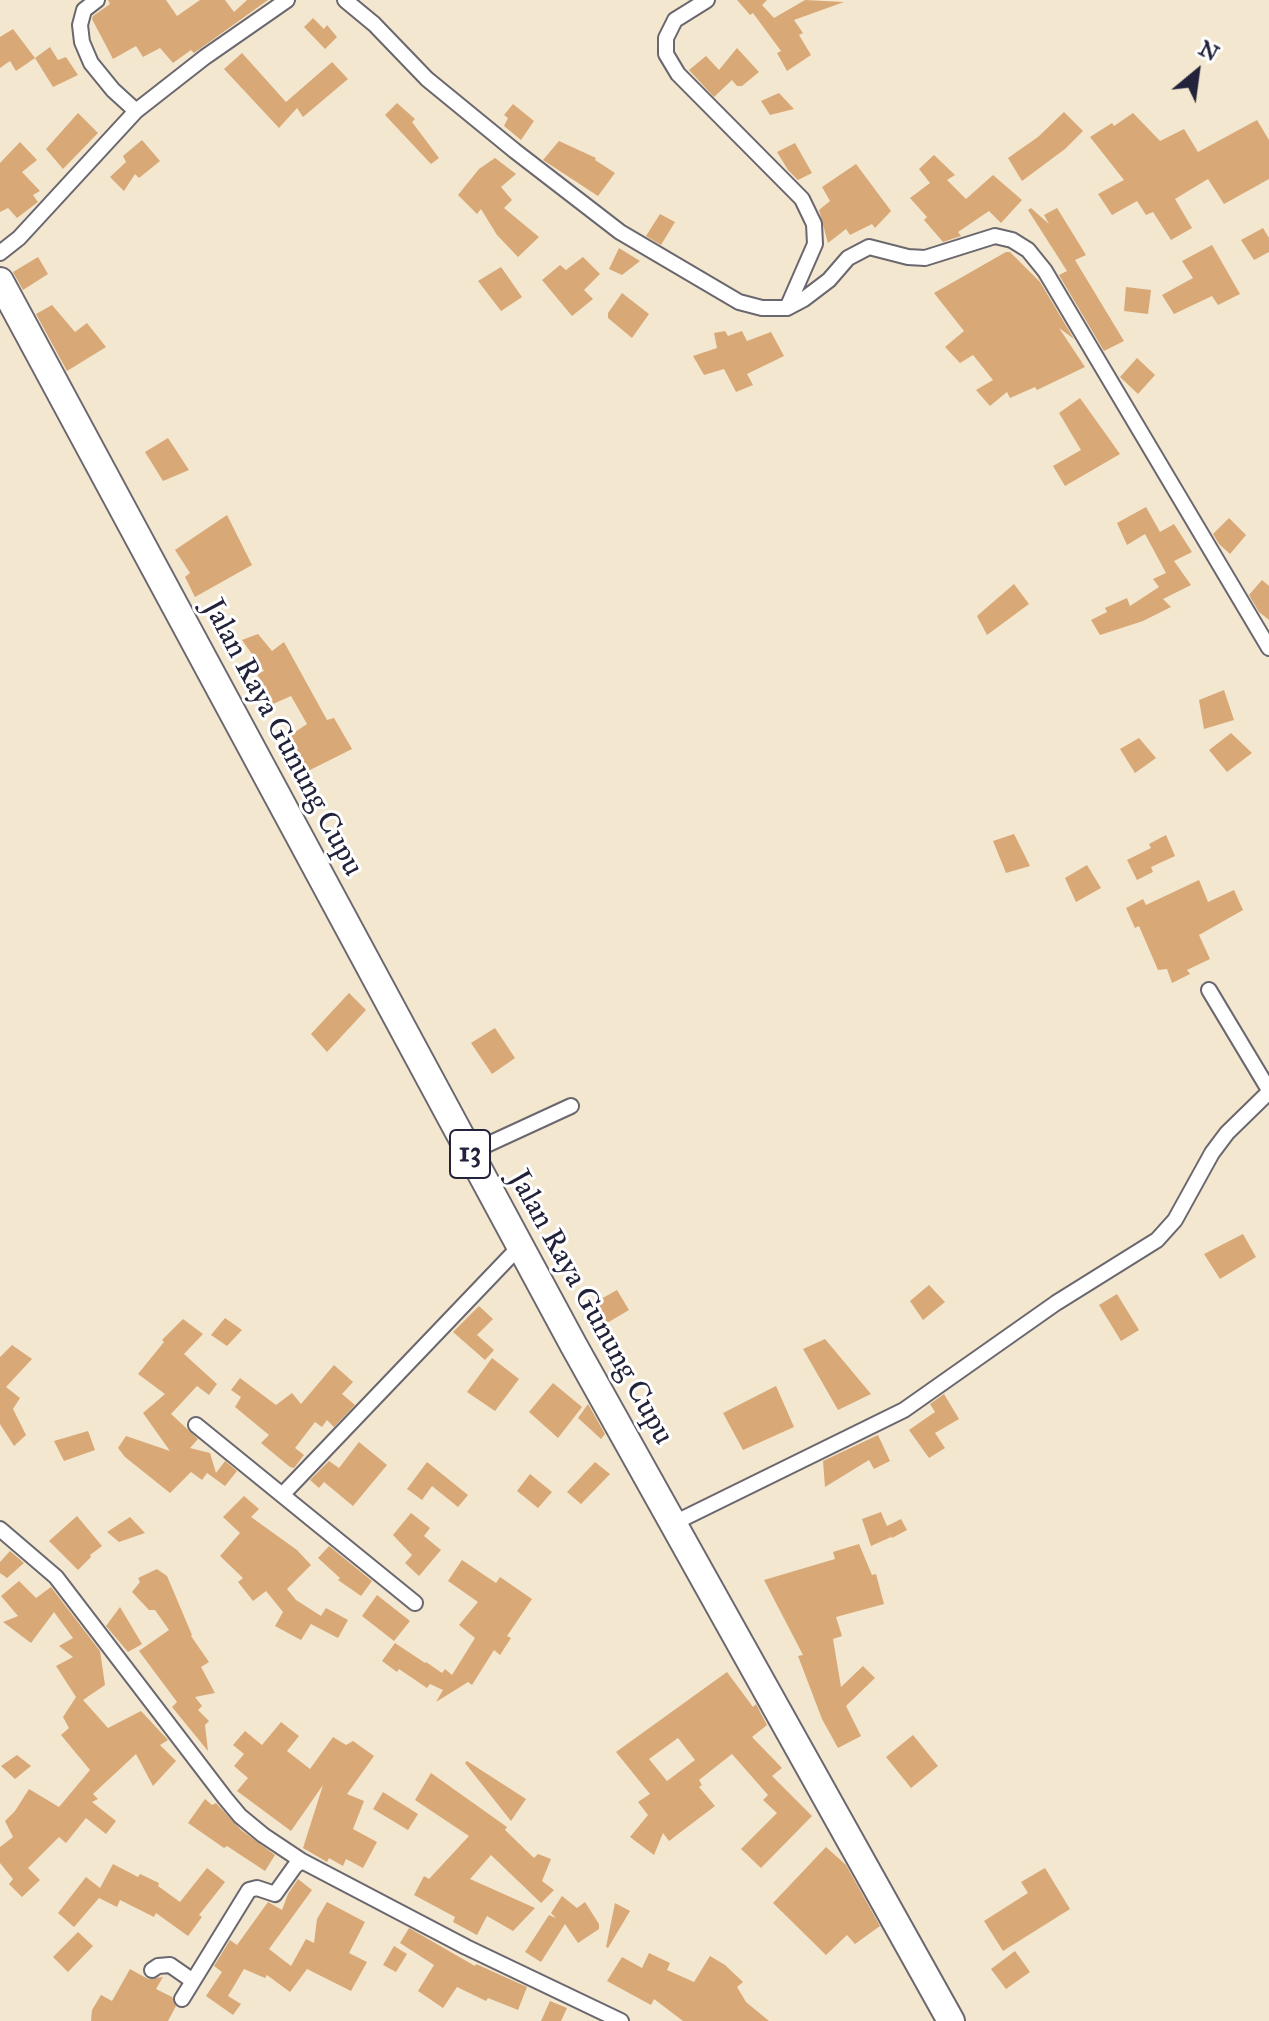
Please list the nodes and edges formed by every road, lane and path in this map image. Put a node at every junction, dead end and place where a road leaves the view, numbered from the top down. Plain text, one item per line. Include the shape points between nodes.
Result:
1 (97, 0) edge
2 (287, 0) edge
3 (345, 0) edge
4 (707, 0) edge
5 (136, 111) junction
6 (0, 253) edge
7 (0, 281) edge
8 (787, 308) junction
9 (1269, 648) edge
10 (1209, 990) dead end
11 (1269, 1091) edge
12 (571, 1106) dead end
13 (469, 1153) junction
14 (521, 1245) junction
15 (196, 1425) dead end
16 (283, 1494) junction
17 (672, 1524) junction
18 (0, 1529) edge
19 (415, 1603) dead end
20 (302, 1861) junction
21 (152, 1970) dead end
22 (193, 1981) junction
23 (182, 1999) dead end
24 (621, 2021) edge
25 (951, 2021) edge

1 - 5 street via 84,10 82,42 91,63
2 - 5 street
3 - 8 street via 427,79 620,232 739,302
4 - 8 street via 675,20 666,38 666,54 678,74 802,199 814,224 815,244
5 - 6 street
7 - 13 highway, Jalan Raya Gunung Cupu / 13
8 - 9 street via 869,247 925,258 995,236 1028,250
10 - 11 street
11 - 17 street via 1227,1133 1175,1220 1157,1240 1056,1303 904,1410
12 - 13 street
13 - 14 highway, Jalan Raya Gunung Cupu / 13
14 - 16 street
14 - 17 highway, Jalan Raya Gunung Cupu / 13
15 - 16 street
16 - 19 street
17 - 25 highway, Jalan Raya Gunung Cupu / 13
18 - 20 street via 56,1577 240,1816
20 - 22 street via 275,1894 249,1890
20 - 24 street
21 - 22 street via 170,1965
22 - 23 street

